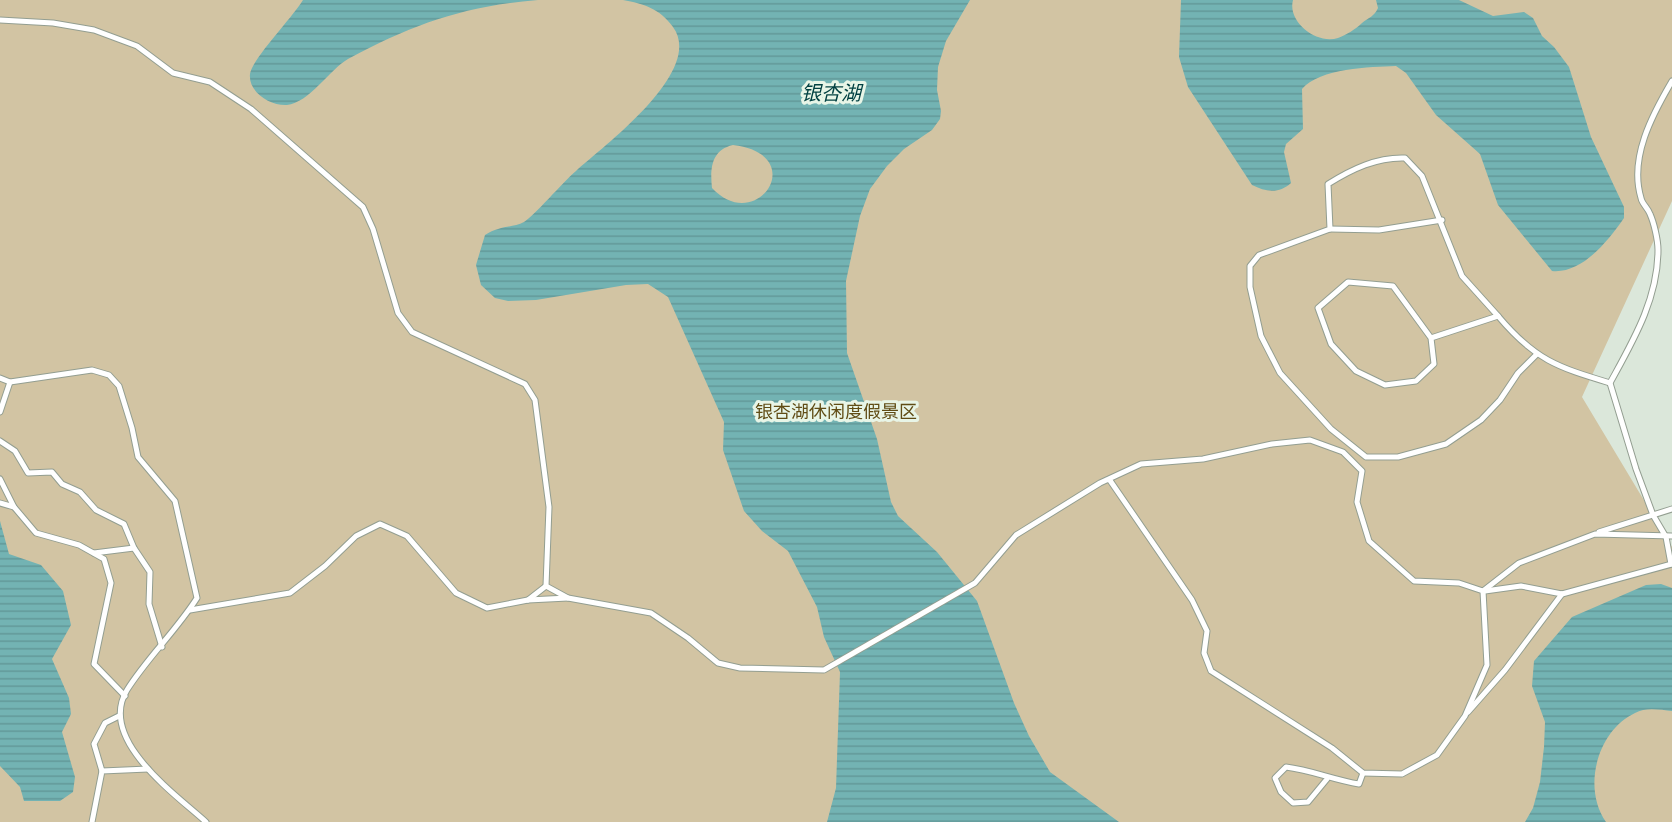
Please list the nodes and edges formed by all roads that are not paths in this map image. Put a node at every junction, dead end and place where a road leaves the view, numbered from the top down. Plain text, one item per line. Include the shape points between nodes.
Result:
1 (0, 20) edge
2 (1672, 81) edge
3 (1442, 220) junction
4 (1330, 229) junction
5 (1498, 316) junction
6 (1431, 338) junction
7 (1536, 355) junction
8 (0, 378) edge
9 (10, 382) junction
10 (1610, 383) junction
11 (0, 412) edge
12 (0, 441) edge
13 (0, 479) edge
14 (1109, 479) junction
15 (0, 503) edge
16 (14, 507) junction
17 (1672, 509) edge
18 (1653, 515) junction
19 (1595, 534) junction
20 (1669, 536) edge
21 (134, 548) junction
22 (93, 553) junction
23 (1672, 564) edge
24 (546, 585) junction
25 (1484, 591) junction
26 (1562, 594) junction
27 (567, 598) junction
28 (528, 600) junction
29 (190, 610) junction
30 (162, 647) junction
31 (125, 696) junction
32 (119, 716) junction
33 (1465, 716) junction
34 (148, 769) junction
35 (102, 771) junction
36 (1363, 773) junction
37 (1327, 778) junction
38 (92, 822) edge
39 (206, 822) edge

1 - 24 lane via 94,30 137,46 173,72 210,82 251,109 363,207 398,313 412,332 525,384 535,400 549,507
2 - 10 lane via 1649,120 1637,175 1641,200 1650,213 1658,248 1655,281 1649,305
3 - 4 lane via 1378,230
3 - 4 lane via 1422,176 1405,158 1386,158 1328,184
3 - 5 lane via 1462,276
4 - 7 lane via 1259,255 1250,266 1250,287 1261,336 1280,373 1331,429 1366,457 1398,457 1446,444 1481,420
5 - 6 lane
5 - 7 lane
6 - 6 lane via 1434,364 1416,381 1385,385 1356,372 1337,351 1318,308 1348,282 1393,286
7 - 10 lane via 1558,367
8 - 9 lane
9 - 11 lane
9 - 29 lane via 92,370 109,375 119,386 138,456 175,501 197,598
10 - 18 lane
12 - 21 lane via 15,451 28,473 52,472 62,484 80,492 96,510 124,524
13 - 16 lane
14 - 25 lane via 1141,464 1203,459 1310,440 1343,452 1362,471 1357,502 1369,541 1414,581 1459,583
14 - 27 lane via 1016,535 975,583 824,670 740,668 718,663 651,613
14 - 36 lane via 1192,600 1207,631 1204,653 1211,671 1332,748
15 - 16 lane
16 - 22 lane via 36,533
17 - 18 lane
18 - 19 lane
18 - 20 lane
19 - 20 lane
19 - 25 lane via 1519,563
20 - 23 lane
21 - 22 lane
21 - 30 lane via 150,572 149,604
22 - 31 lane via 104,559 111,583 94,664
23 - 26 lane
24 - 27 lane
24 - 28 lane
25 - 26 lane via 1521,586
25 - 33 lane via 1488,665
26 - 33 lane
27 - 28 lane
28 - 29 lane via 487,608 456,593 407,536 380,524 356,536 290,593
29 - 30 lane
30 - 31 lane
31 - 32 lane
32 - 34 lane via 128,745
32 - 35 lane via 105,723 94,744
33 - 36 lane via 1437,755 1402,774
34 - 35 lane
34 - 39 lane
35 - 38 lane
36 - 37 lane via 1359,784
37 - 37 lane via 1286,767 1275,778 1281,792 1293,803 1308,802

